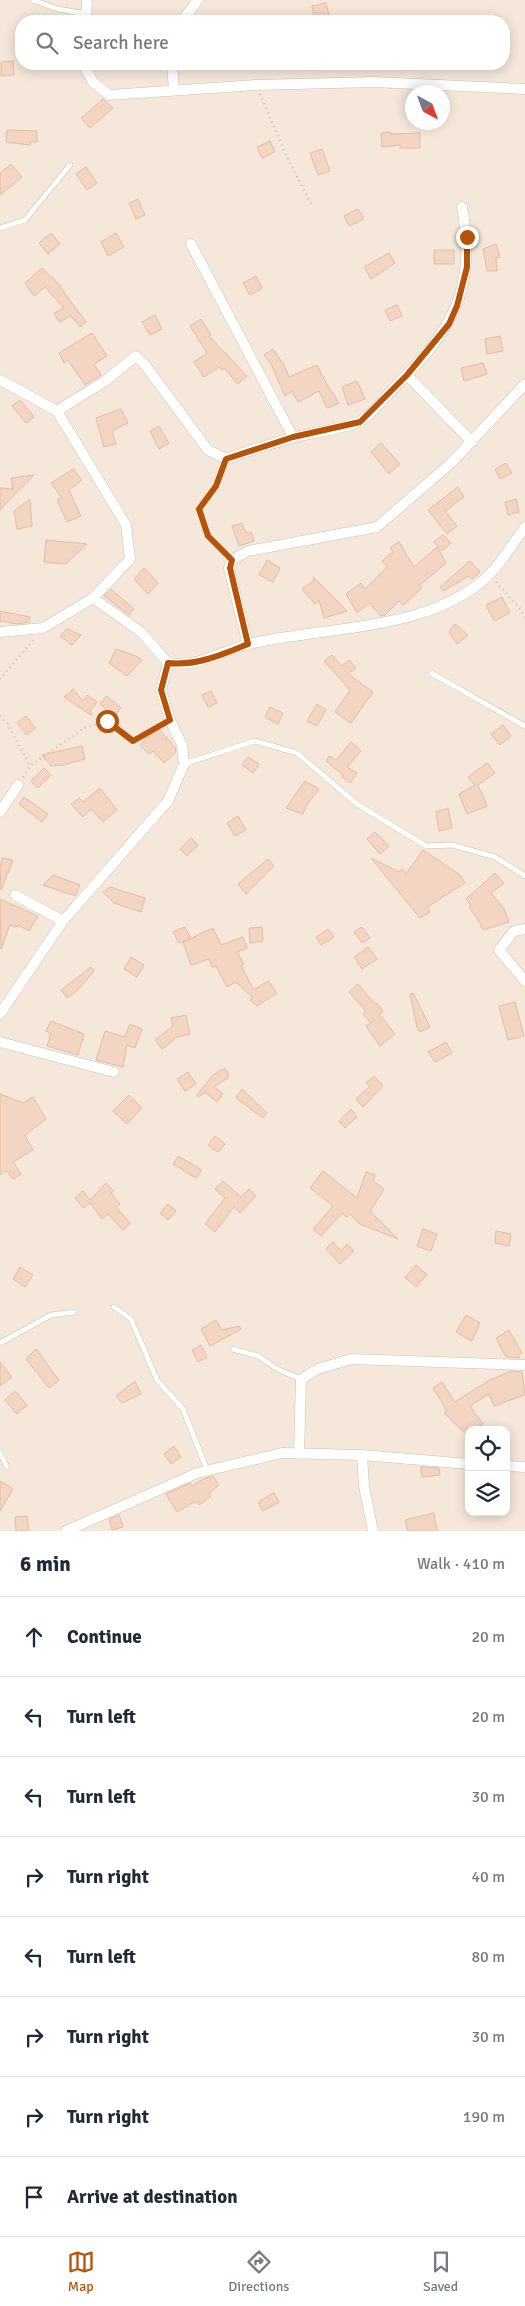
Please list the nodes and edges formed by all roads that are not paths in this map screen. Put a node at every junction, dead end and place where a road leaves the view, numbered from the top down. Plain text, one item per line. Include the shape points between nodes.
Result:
1 (32, 0) edge
2 (87, 0) edge
3 (198, 0) edge
4 (80, 15) edge
5 (87, 15) edge
6 (187, 15) edge
7 (86, 70) edge
8 (172, 70) edge
9 (525, 89) edge
10 (174, 90) junction
11 (70, 165) dead end
12 (462, 207) dead end
13 (0, 228) edge
14 (191, 244) dead end
15 (407, 375) junction
16 (0, 380) edge
17 (525, 384) edge
18 (57, 411) junction
19 (293, 437) junction
20 (472, 442) junction
21 (525, 527) edge
22 (93, 598) junction
23 (0, 632) edge
24 (248, 644) junction
25 (168, 663) junction
26 (431, 673) dead end
27 (525, 726) edge
28 (184, 764) junction
29 (18, 785) dead end
30 (0, 812) edge
31 (525, 876) edge
32 (15, 895) dead end
33 (63, 921) junction
34 (525, 929) edge
35 (525, 981) edge
36 (0, 1014) edge
37 (0, 1042) edge
38 (114, 1072) dead end
39 (114, 1307) dead end
40 (74, 1312) dead end
41 (0, 1343) edge
42 (233, 1349) dead end
43 (525, 1366) edge
44 (302, 1379) junction
45 (0, 1453) edge
46 (299, 1454) junction
47 (362, 1455) junction
48 (465, 1464) edge
49 (510, 1466) edge
50 (7, 1467) dead end
51 (525, 1467) edge
52 (207, 1470) junction
53 (66, 1531) edge
54 (373, 1531) edge

1 - 4 lane
2 - 5 street
3 - 6 street
7 - 10 street via 93,82 109,96
8 - 10 street
9 - 10 street via 373,82
11 - 13 lane via 25,220
12 - 15 street via 467,267 457,306 449,324
14 - 19 street
15 - 19 street via 360,422
15 - 20 street
16 - 18 street
17 - 20 street
18 - 19 street via 105,381 136,356 208,450 226,459
18 - 22 street via 126,525 130,559
20 - 24 street via 377,527 248,551 232,560 230,568
21 - 24 street via 489,575 449,603 397,619
22 - 23 street via 43,628
22 - 25 street via 141,632
24 - 25 street via 218,657 184,665
25 - 28 street via 161,690 182,744
26 - 27 lane
28 - 31 lane via 255,742 297,753 357,804 426,846 452,846 496,857
28 - 33 street via 168,801
29 - 30 street
32 - 33 street
33 - 36 street
34 - 35 street via 514,931 498,950
37 - 38 street
39 - 52 lane via 131,1319 157,1380 183,1409
40 - 41 lane via 52,1316
42 - 44 lane via 258,1356
43 - 44 street via 351,1359 318,1369
44 - 46 street
45 - 50 lane
46 - 47 street
46 - 52 street via 282,1453
47 - 48 street
47 - 54 street
49 - 51 street
52 - 53 street

